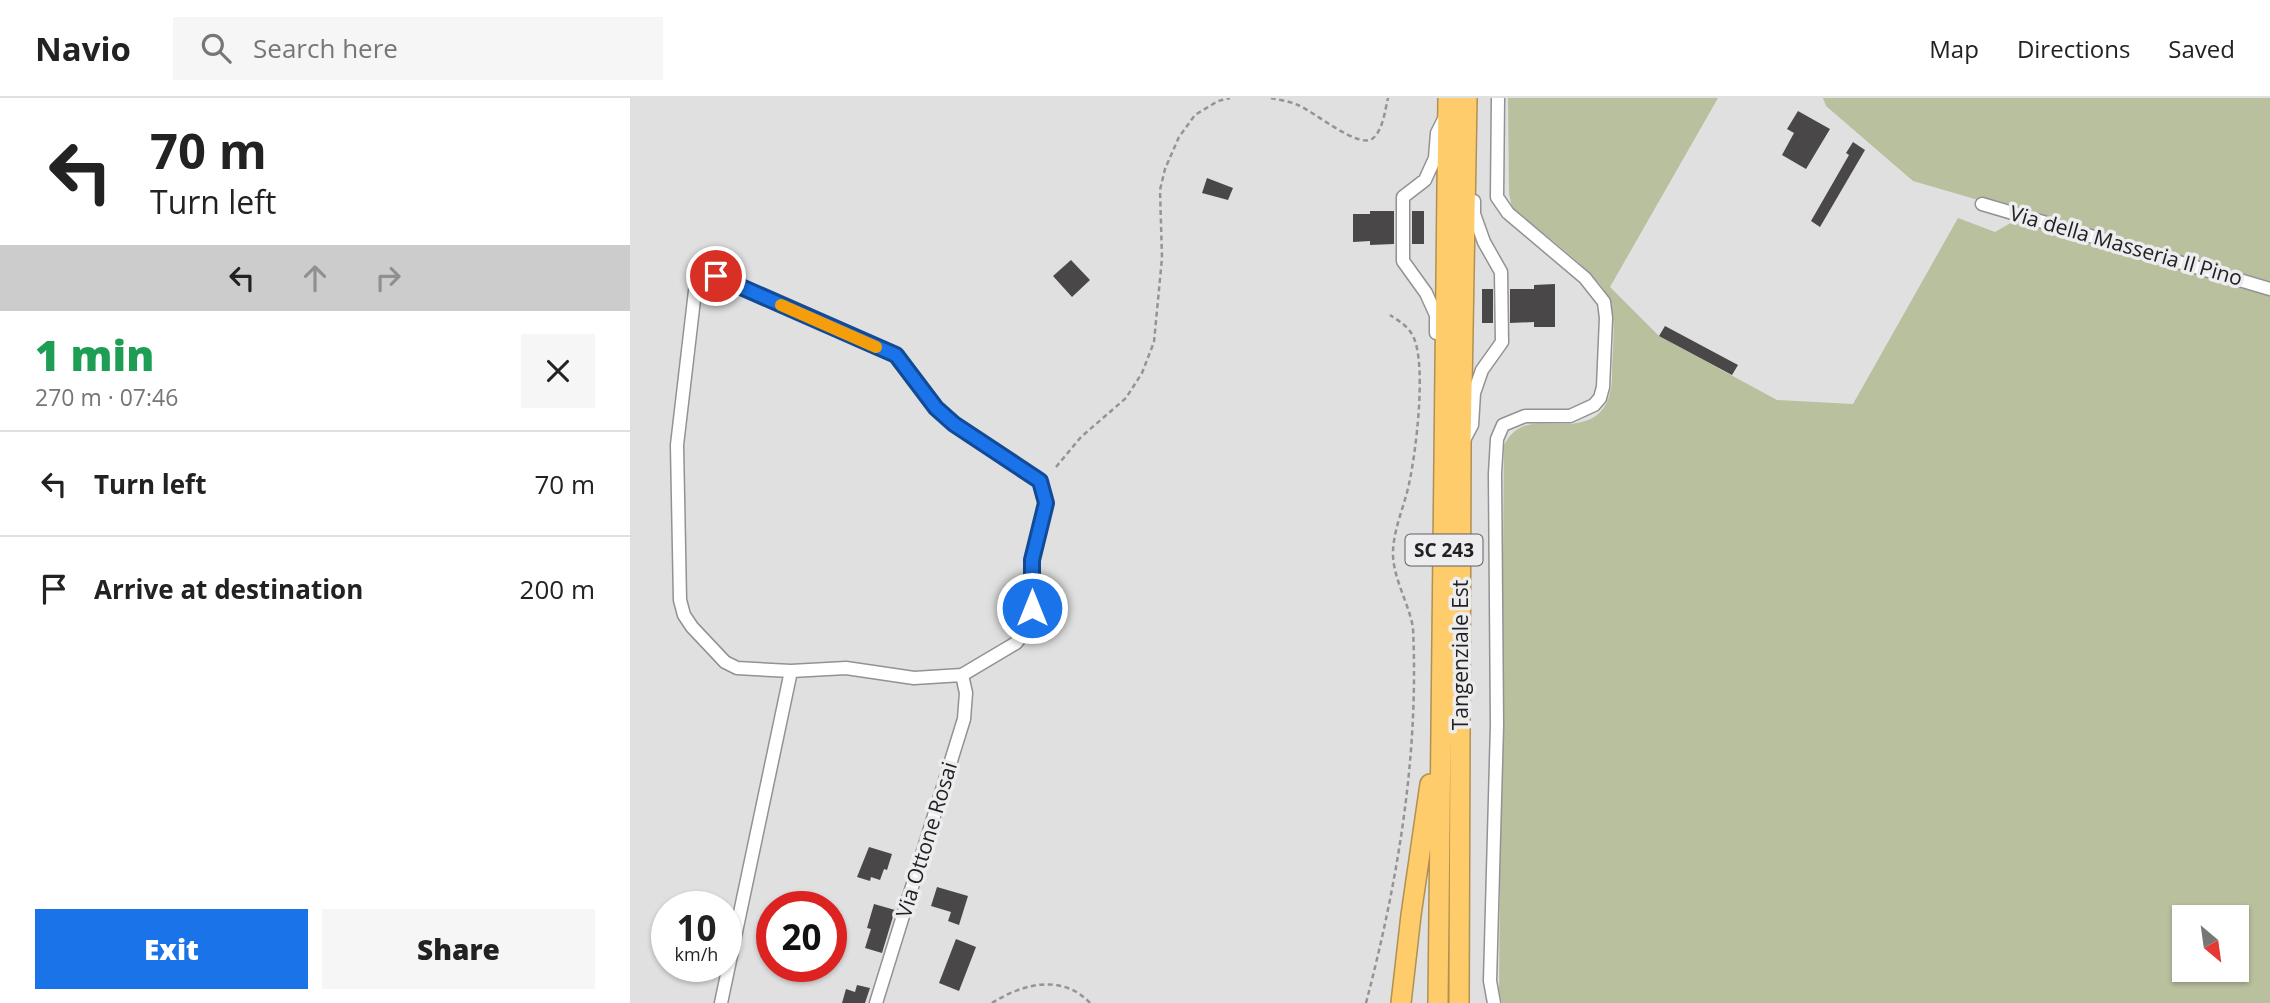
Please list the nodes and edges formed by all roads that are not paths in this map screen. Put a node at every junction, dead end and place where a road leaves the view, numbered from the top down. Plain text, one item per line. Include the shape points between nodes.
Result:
1 (1467, 98) edge
2 (1498, 98) edge
3 (1448, 104) edge
4 (1468, 143) junction
5 (1982, 204) dead end
6 (2270, 289) edge
7 (1446, 411) junction
8 (1461, 446) junction
9 (1443, 595) junction
10 (791, 671) junction
11 (962, 675) junction
12 (1461, 825) junction
13 (721, 1003) edge
14 (876, 1003) edge
15 (1401, 1003) edge
16 (1438, 1003) edge
17 (1459, 1003) edge
18 (1468, 1003) edge
19 (1494, 1003) edge

1 - 4 highway, Tangenziale Est
2 - 19 street via 1497,197 1508,213 1586,278 1604,302 1606,318 1604,387 1594,405 1570,416 1512,420 1503,425 1497,439 1497,725 1490,981
3 - 7 highway, Tangenziale Est / SC 243
3 - 7 street via 1437,133 1435,158 1425,180 1404,197 1403,210 1403,261 1436,315 1436,378
4 - 8 highway, Tangenziale Est
4 - 8 street via 1475,169 1474,214 1501,272 1502,342 1482,370 1474,393 1472,425
5 - 6 street, Via della Masseria Il Pino
7 - 9 highway, Tangenziale Est / SC 243
8 - 12 highway, Tangenziale Est
9 - 15 highway via 1437,619 1430,787
9 - 16 highway, Tangenziale Est / SC 243
10 - 11 street via 846,668 914,678
10 - 11 street via 737,668 725,662 692,627 680,600 677,445 695,291 704,278 716,276 896,355 954,424 1040,481 1046,503 1032,560 1030,626 1016,643
10 - 13 street
11 - 14 street, Via Ottone Rosai via 964,719
12 - 17 highway, Tangenziale Est
12 - 18 highway via 1468,858

